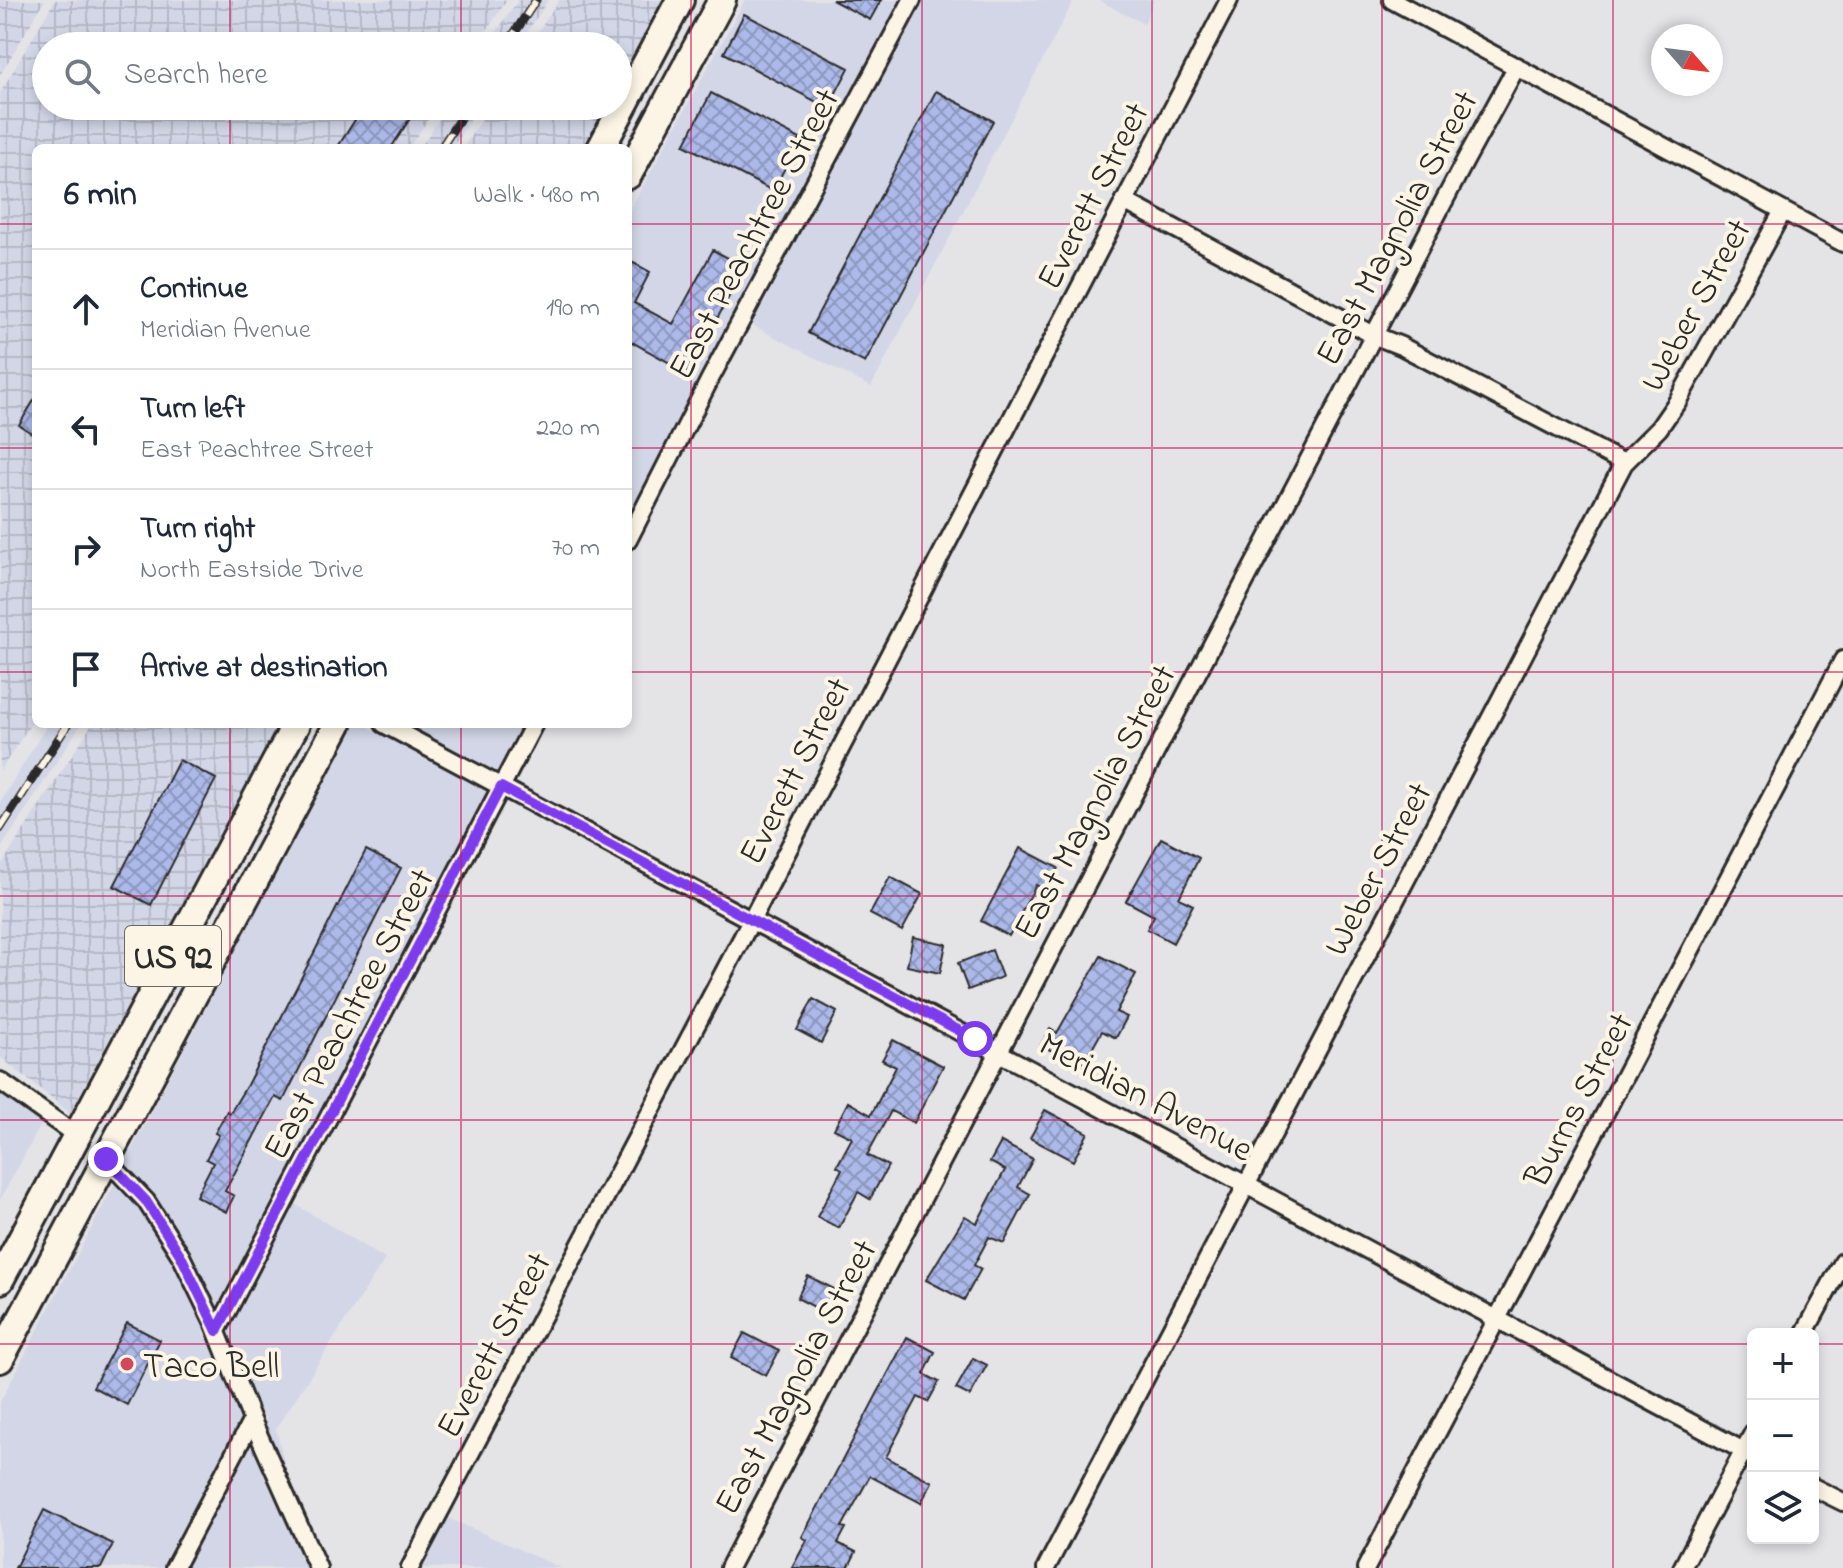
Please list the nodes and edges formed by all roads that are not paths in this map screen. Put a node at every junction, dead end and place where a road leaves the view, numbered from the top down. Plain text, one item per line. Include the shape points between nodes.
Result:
1 (680, 0) edge
2 (722, 0) edge
3 (912, 0) edge
4 (1229, 0) edge
5 (1392, 0) edge
6 (1517, 66) junction
7 (632, 90) edge
8 (616, 120) edge
9 (603, 144) edge
10 (632, 168) edge
11 (1124, 201) junction
12 (1783, 211) junction
13 (1843, 243) edge
14 (1373, 335) junction
15 (1624, 463) junction
16 (632, 532) edge
17 (1843, 660) edge
18 (294, 728) edge
19 (336, 728) edge
20 (391, 728) edge
21 (532, 728) edge
22 (501, 787) junction
23 (751, 921) junction
24 (176, 950) junction
25 (1000, 1054) junction
26 (0, 1081) edge
27 (77, 1136) junction
28 (106, 1159) junction
29 (1246, 1184) junction
30 (1843, 1262) edge
31 (0, 1280) edge
32 (1498, 1317) junction
33 (1807, 1328) edge
34 (217, 1331) junction
35 (0, 1359) edge
36 (252, 1420) junction
37 (1747, 1452) edge
38 (1747, 1455) edge
39 (1819, 1490) edge
40 (1843, 1502) edge
41 (174, 1568) edge
42 (318, 1568) edge
43 (410, 1568) edge
44 (729, 1568) edge
45 (1046, 1568) edge
46 (1366, 1568) edge
47 (1682, 1568) edge

1 - 7 main road
2 - 10 main road
3 - 16 street, East Peachtree Street
4 - 11 street, Everett Street
5 - 6 street
6 - 12 street
6 - 14 street, East Magnolia Street
8 - 9 main road
11 - 14 street
11 - 23 street, Everett Street
12 - 13 street
12 - 15 street, Weber Street via 1677,402
14 - 15 street
14 - 25 street, East Magnolia Street
15 - 29 street, Weber Street
17 - 32 street, Burns Street
18 - 24 main road, US 92
19 - 28 main road, US 92
20 - 22 street, Meridian Avenue
21 - 22 street, East Peachtree Street
22 - 23 street, Meridian Avenue
22 - 34 street, East Peachtree Street
23 - 25 street, Meridian Avenue
23 - 43 street, Everett Street
24 - 27 main road, US 92
24 - 28 main road via 108,1119
25 - 29 street, Meridian Avenue
25 - 44 street, East Magnolia Street
26 - 27 street
27 - 31 main road, US 92
28 - 34 street via 146,1201 181,1256
28 - 35 main road, US 92
29 - 32 street, Meridian Avenue
29 - 45 street, Weber Street
30 - 33 street
32 - 37 street, Meridian Avenue
32 - 46 street, Burns Street
34 - 36 street
36 - 41 street
36 - 42 street
38 - 47 street
39 - 40 street

